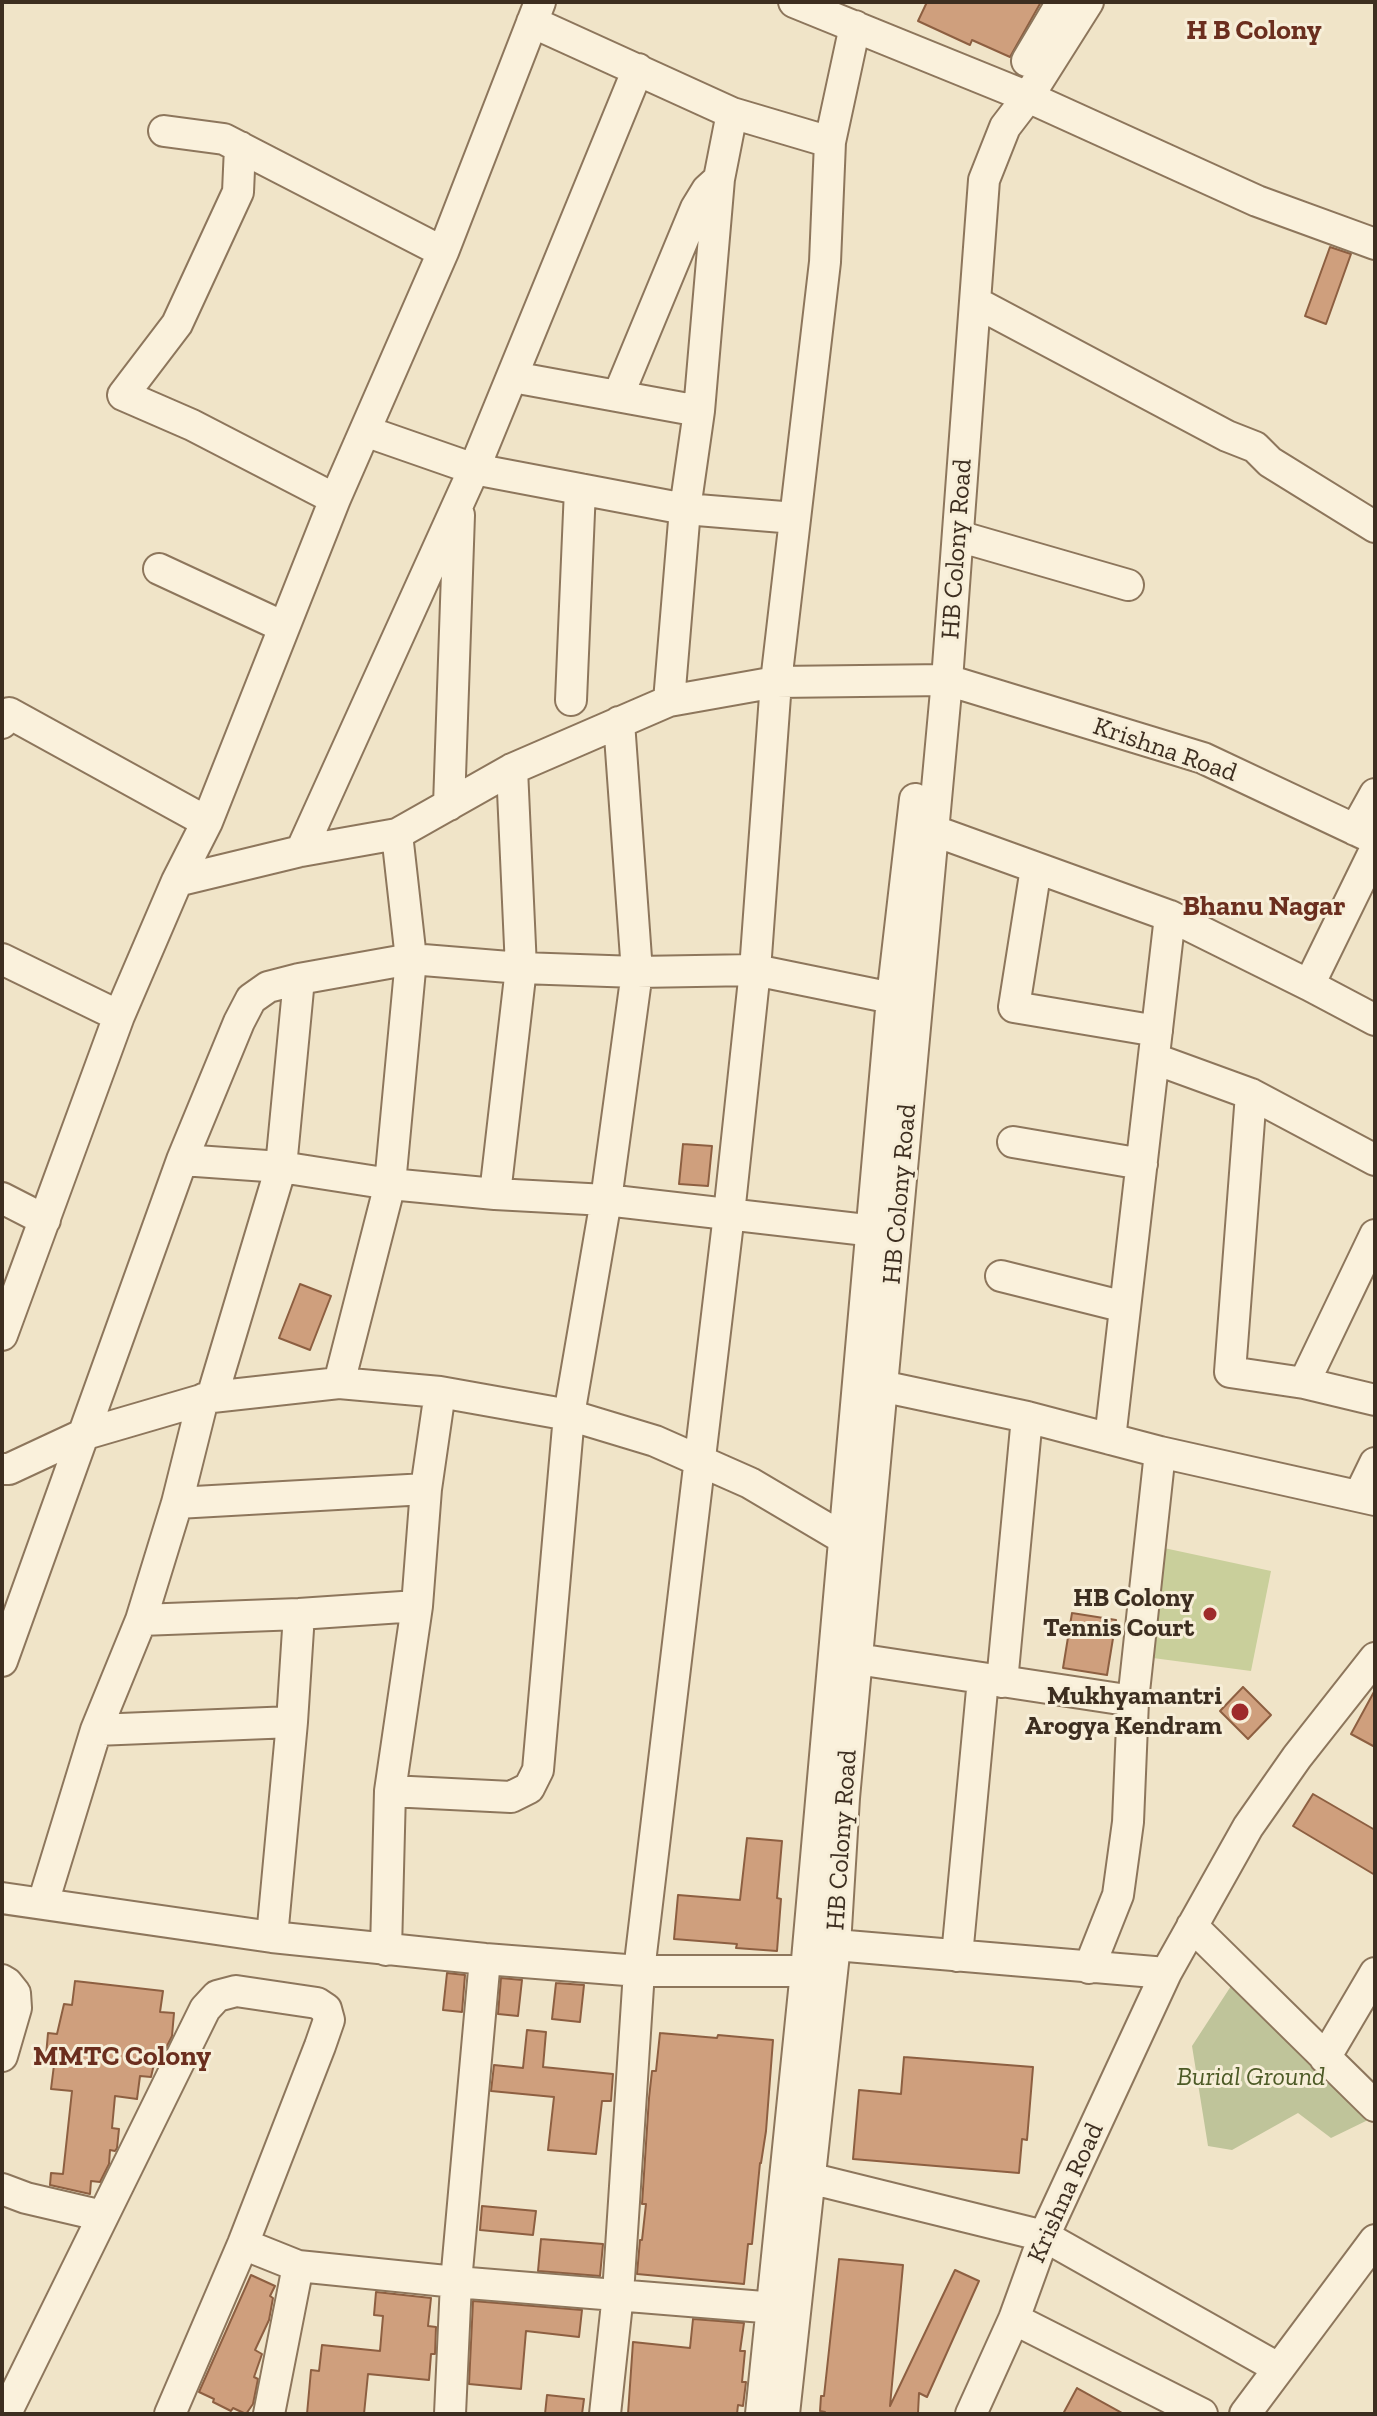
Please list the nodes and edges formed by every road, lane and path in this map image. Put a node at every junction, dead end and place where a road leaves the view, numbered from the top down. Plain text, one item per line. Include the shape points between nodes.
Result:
1 (794, 2) edge
2 (1062, 2) edge
3 (1088, 2) edge
4 (536, 12) edge
5 (855, 26) junction
6 (638, 69) junction
7 (1019, 93) junction
8 (732, 113) junction
9 (164, 131) dead end
10 (830, 142) junction
11 (240, 147) junction
12 (719, 179) junction
13 (1375, 244) edge
14 (443, 252) junction
15 (975, 302) junction
16 (513, 377) junction
17 (618, 396) junction
18 (699, 411) junction
19 (365, 431) junction
20 (474, 469) junction
21 (580, 489) junction
22 (335, 499) junction
23 (459, 501) junction
24 (685, 509) junction
25 (795, 518) junction
26 (1375, 527) edge
27 (958, 536) junction
28 (159, 569) dead end
29 (1128, 585) dead end
30 (284, 627) junction
31 (938, 680) junction
32 (776, 682) junction
33 (571, 700) dead end
34 (669, 701) junction
35 (619, 722) junction
36 (2, 723) edge
37 (512, 769) junction
38 (1375, 794) edge
39 (449, 805) junction
40 (207, 822) junction
41 (932, 830) junction
42 (397, 834) junction
43 (1368, 840) edge
44 (301, 851) junction
45 (1036, 868) junction
46 (177, 881) junction
47 (1170, 916) junction
48 (2, 959) edge
49 (411, 959) junction
50 (521, 968) junction
51 (755, 970) junction
52 (637, 972) junction
53 (299, 979) junction
54 (1309, 985) junction
55 (892, 998) junction
56 (119, 1016) junction
57 (1375, 1020) edge
58 (1156, 1045) junction
59 (1251, 1094) junction
60 (1013, 1142) dead end
61 (182, 1160) junction
62 (1375, 1160) edge
63 (1142, 1164) junction
64 (281, 1167) junction
65 (390, 1184) junction
66 (495, 1194) junction
67 (2, 1198) edge
68 (606, 1200) junction
69 (729, 1214) junction
70 (45, 1220) junction
71 (884, 1233) junction
72 (1375, 1235) edge
73 (1001, 1276) dead end
74 (1125, 1307) junction
75 (2, 1335) edge
76 (339, 1383) junction
77 (870, 1383) junction
78 (1304, 1383) junction
79 (440, 1392) junction
80 (207, 1398) junction
81 (1375, 1400) edge
82 (569, 1415) junction
83 (1027, 1417) junction
84 (82, 1435) junction
85 (1110, 1439) junction
86 (1160, 1452) junction
87 (700, 1461) junction
88 (1375, 1463) edge
89 (2, 1469) edge
90 (426, 1489) junction
91 (1367, 1498) edge
92 (177, 1503) junction
93 (843, 1538) junction
94 (417, 1606) junction
95 (299, 1614) junction
96 (141, 1620) junction
97 (1375, 1658) edge
98 (857, 1659) junction
99 (2, 1661) edge
100 (992, 1680) junction
101 (1133, 1701) junction
102 (292, 1722) junction
103 (96, 1730) junction
104 (390, 1791) junction
105 (2, 1898) edge
106 (43, 1903) junction
107 (1192, 1926) junction
108 (272, 1937) junction
109 (386, 1950) junction
110 (957, 1956) junction
111 (485, 1959) junction
112 (824, 1962) junction
113 (1089, 1968) junction
114 (639, 1971) junction
115 (1166, 1973) junction
116 (1375, 1973) edge
117 (2, 1980) edge
118 (2, 2056) edge
119 (1325, 2058) junction
120 (1375, 2106) edge
121 (809, 2178) junction
122 (2, 2189) edge
123 (103, 2216) junction
124 (1044, 2236) junction
125 (1375, 2240) edge
126 (243, 2244) junction
127 (298, 2266) junction
128 (456, 2282) junction
129 (618, 2294) junction
130 (782, 2309) junction
131 (1014, 2319) junction
132 (1278, 2368) junction
133 (9, 2410) edge
134 (170, 2414) edge
135 (269, 2414) edge
136 (450, 2414) edge
137 (605, 2414) edge
138 (761, 2414) edge
139 (784, 2414) edge
140 (971, 2414) edge
141 (1202, 2414) edge
142 (1245, 2414) edge

1 - 5 street
2 - 7 street
3 - 7 street, HB Colony Road
4 - 6 street
4 - 14 street
5 - 7 street
5 - 10 street
6 - 8 street
6 - 16 street
7 - 13 street via 1257,201
7 - 15 street, HB Colony Road via 984,180
7 - 31 street via 992,114 968,175
8 - 10 street
8 - 12 street
9 - 11 street via 224,139
10 - 25 street via 825,262
11 - 14 street
11 - 22 street via 238,192 177,324 123,395
12 - 17 street via 696,208
12 - 18 street
14 - 19 street
15 - 26 street via 1255,447 1270,462
15 - 27 street, HB Colony Road
16 - 17 street
16 - 20 street
17 - 18 street
18 - 24 street
19 - 20 street
19 - 22 street
20 - 21 street
20 - 23 street
21 - 24 street
21 - 33 street
22 - 30 street
23 - 39 street
23 - 44 street
24 - 25 street
24 - 34 street
25 - 32 street
27 - 29 street
27 - 31 street, HB Colony Road
28 - 30 street
30 - 40 street
31 - 32 street, Krishna Road
31 - 41 street, HB Colony Road
31 - 43 street, Krishna Road via 1203,758
31 - 55 street
32 - 34 street, Krishna Road
32 - 51 street
34 - 35 street, Krishna Road
35 - 37 street, Krishna Road
35 - 52 street
36 - 40 street via 9,713
37 - 39 street, Krishna Road
37 - 50 street
38 - 43 street
39 - 42 street, Krishna Road
40 - 46 street
41 - 45 street
41 - 71 street, HB Colony Road
42 - 44 street, Krishna Road
42 - 49 street
43 - 54 street
44 - 46 street, Krishna Road
45 - 47 street
45 - 58 street via 1014,1007
46 - 56 street
47 - 54 street
47 - 58 street
48 - 56 street
49 - 50 street
49 - 53 street
49 - 65 street
50 - 52 street
50 - 66 street
51 - 52 street
51 - 55 street
51 - 69 street
52 - 68 street
53 - 61 street via 268,987 251,999
53 - 64 street
54 - 57 street
55 - 71 street
56 - 70 street
58 - 59 street
58 - 63 street
59 - 62 street
59 - 78 street via 1230,1372
60 - 63 street
61 - 64 street
61 - 84 street
63 - 74 street
64 - 65 street
64 - 80 street
65 - 66 street
65 - 76 street
66 - 68 street
67 - 70 street
68 - 69 street
68 - 82 street
69 - 71 street
69 - 87 street
70 - 75 street
71 - 77 street, HB Colony Road
72 - 78 street
73 - 74 street
74 - 85 street
76 - 79 street
76 - 80 street
77 - 83 street
77 - 93 street
77 - 98 street, HB Colony Road
78 - 81 street
79 - 82 street
79 - 90 street
80 - 84 street
80 - 92 street
82 - 87 street
82 - 104 street via 538,1770 529,1788 511,1797
83 - 85 street
83 - 100 street
84 - 89 street
84 - 99 street
85 - 86 street
86 - 91 street
86 - 101 street
87 - 93 street via 750,1483
87 - 114 street
88 - 91 street
90 - 92 street
90 - 94 street
92 - 96 street
93 - 112 street
94 - 95 street
94 - 104 street
95 - 96 street
95 - 102 street
96 - 103 street
97 - 107 street, Krishna Road via 1248,1827
98 - 100 street
98 - 112 street, HB Colony Road
100 - 101 street
100 - 110 street
101 - 113 street via 1128,1822 1118,1895
102 - 103 street
102 - 108 street
103 - 106 street
104 - 109 street
105 - 106 street
106 - 108 street
107 - 115 street, Krishna Road
107 - 119 street
108 - 109 street
109 - 111 street
110 - 112 street
110 - 113 street
111 - 114 street
111 - 128 street
112 - 114 street
112 - 121 street, HB Colony Road
112 - 130 street
113 - 115 street
114 - 129 street
115 - 124 street, Krishna Road
116 - 119 street
117 - 118 street via 15,1993 16,2008
119 - 120 street
121 - 124 street
121 - 130 street, HB Colony Road
122 - 123 street
123 - 126 street via 205,2009 217,1996 236,1991 317,2003 329,2020
123 - 133 street
124 - 131 street, Krishna Road
124 - 132 street
125 - 132 street
126 - 127 street
126 - 134 street
127 - 128 street
127 - 135 street
128 - 129 street
128 - 136 street
129 - 130 street
129 - 137 street
130 - 138 street
130 - 139 street, HB Colony Road
131 - 140 street, Krishna Road
131 - 141 street
132 - 142 street

